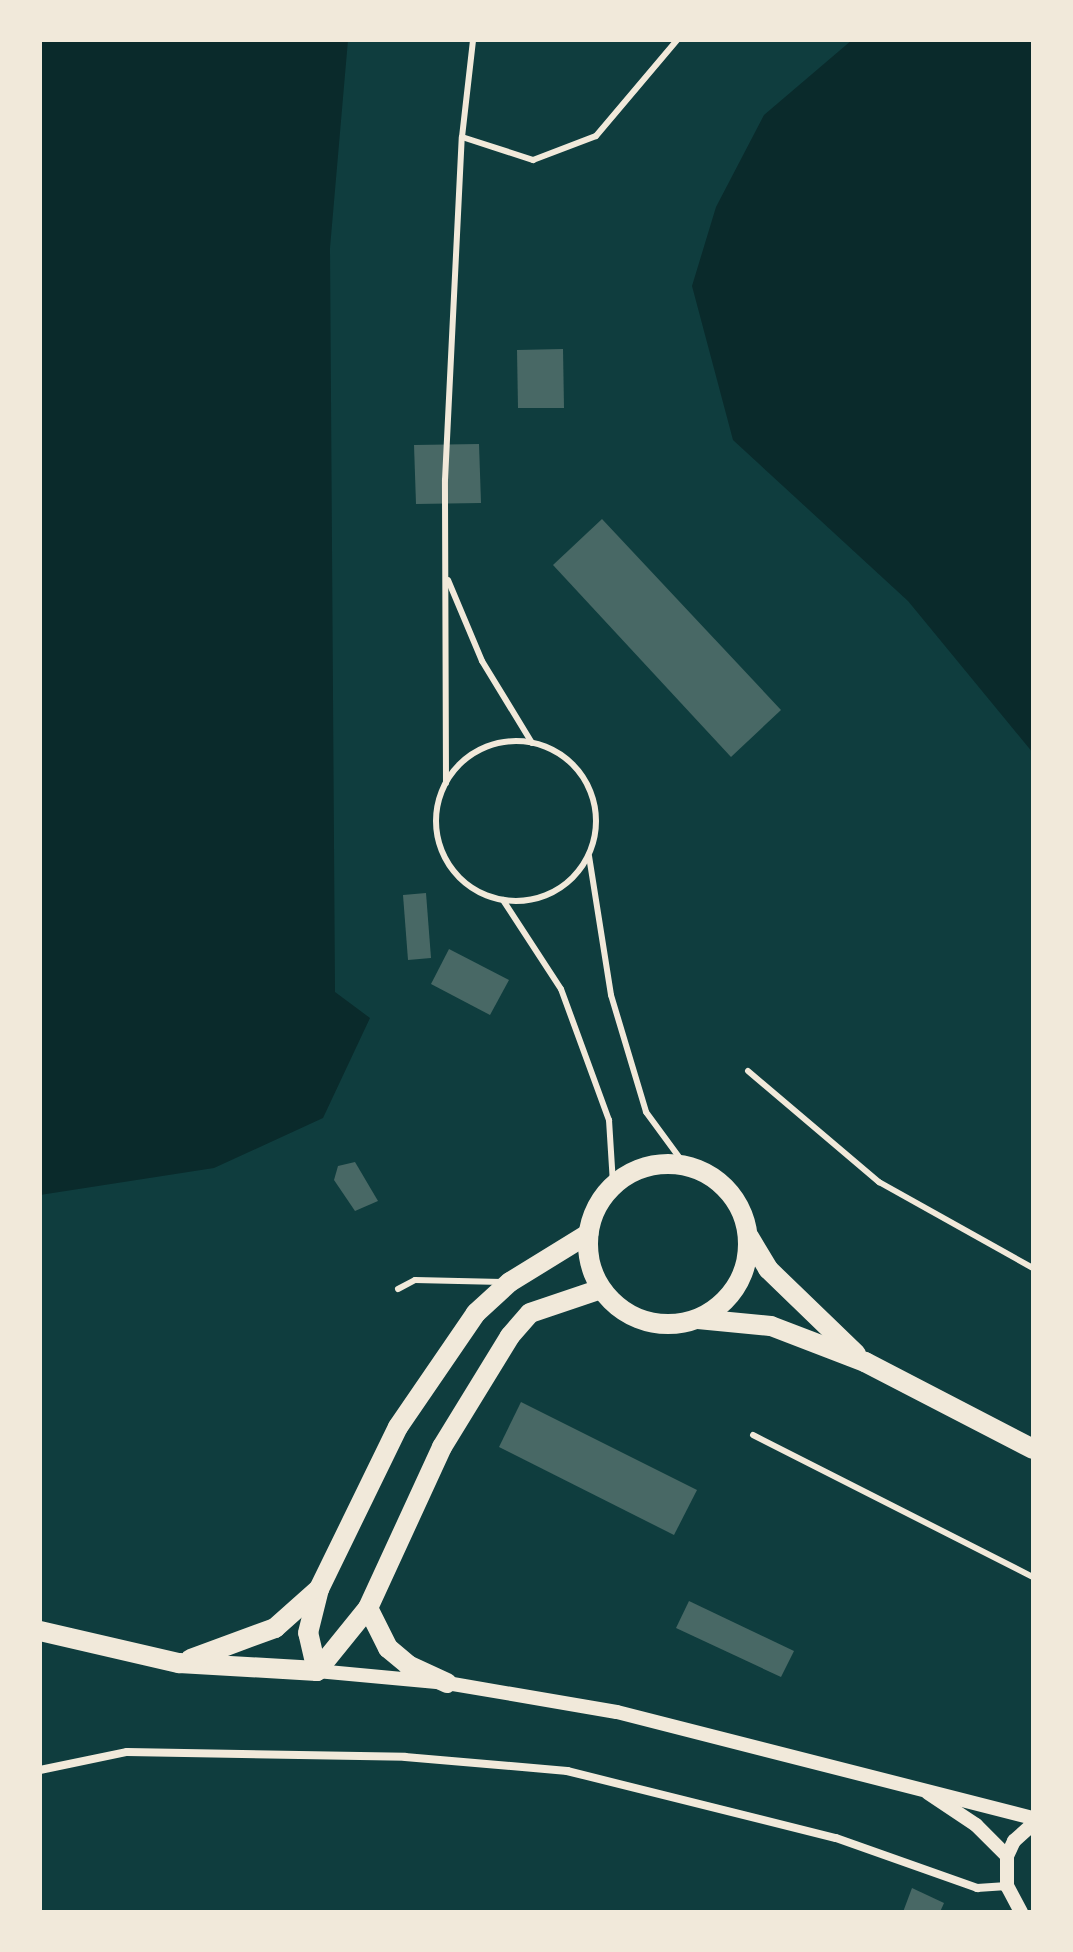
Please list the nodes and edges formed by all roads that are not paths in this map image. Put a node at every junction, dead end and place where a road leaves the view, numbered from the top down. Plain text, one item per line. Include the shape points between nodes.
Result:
1 (473, 40) edge
2 (678, 40) edge
3 (462, 137) junction
4 (446, 577) junction
5 (532, 743) junction
6 (446, 783) junction
7 (589, 855) junction
8 (503, 900) junction
9 (748, 1071) dead end
10 (685, 1165) junction
11 (613, 1184) junction
12 (588, 1234) junction
13 (748, 1236) junction
14 (1033, 1268) edge
15 (510, 1282) junction
16 (398, 1289) dead end
17 (601, 1289) junction
18 (698, 1319) junction
19 (865, 1362) junction
20 (753, 1435) dead end
21 (1032, 1450) edge
22 (1033, 1577) edge
23 (319, 1589) junction
24 (368, 1608) junction
25 (40, 1631) edge
26 (179, 1663) junction
27 (317, 1671) junction
28 (447, 1683) junction
29 (40, 1770) edge
30 (918, 1786) junction
31 (1033, 1818) edge
32 (1033, 1824) edge
33 (1007, 1856) junction
34 (1007, 1886) junction
35 (1021, 1912) edge

1 - 3 lane
2 - 3 lane via 596,136 533,160
3 - 4 lane via 445,480
4 - 5 lane via 482,661
4 - 6 lane
5 - 6 lane via 482,749
5 - 7 lane via 564,758 587,785 596,819
6 - 8 lane via 436,819 444,856 468,885
7 - 8 lane via 554,892
7 - 10 lane via 611,995 646,1112
8 - 11 lane via 561,989 609,1120
9 - 14 lane via 879,1182
10 - 11 main road via 646,1166
10 - 13 main road via 728,1190
11 - 12 main road via 592,1216
12 - 15 main road
12 - 17 main road via 588,1253
13 - 18 main road via 737,1286
13 - 19 main road via 768,1269
15 - 16 lane via 415,1280
15 - 23 main road via 476,1313 398,1427
17 - 18 main road via 644,1321
17 - 24 main road via 530,1313 510,1336 442,1447
18 - 19 main road via 771,1326
19 - 21 main road
20 - 22 lane
23 - 26 main road via 275,1628
23 - 27 main road via 308,1633
24 - 27 main road
24 - 28 main road via 388,1648 408,1665
25 - 26 main road
26 - 27 main road
27 - 28 street
28 - 30 street via 617,1712
29 - 34 street via 127,1752 405,1757 567,1771 836,1838 977,1888
30 - 31 street
30 - 33 street via 976,1825
32 - 33 street
33 - 34 street
34 - 35 street

